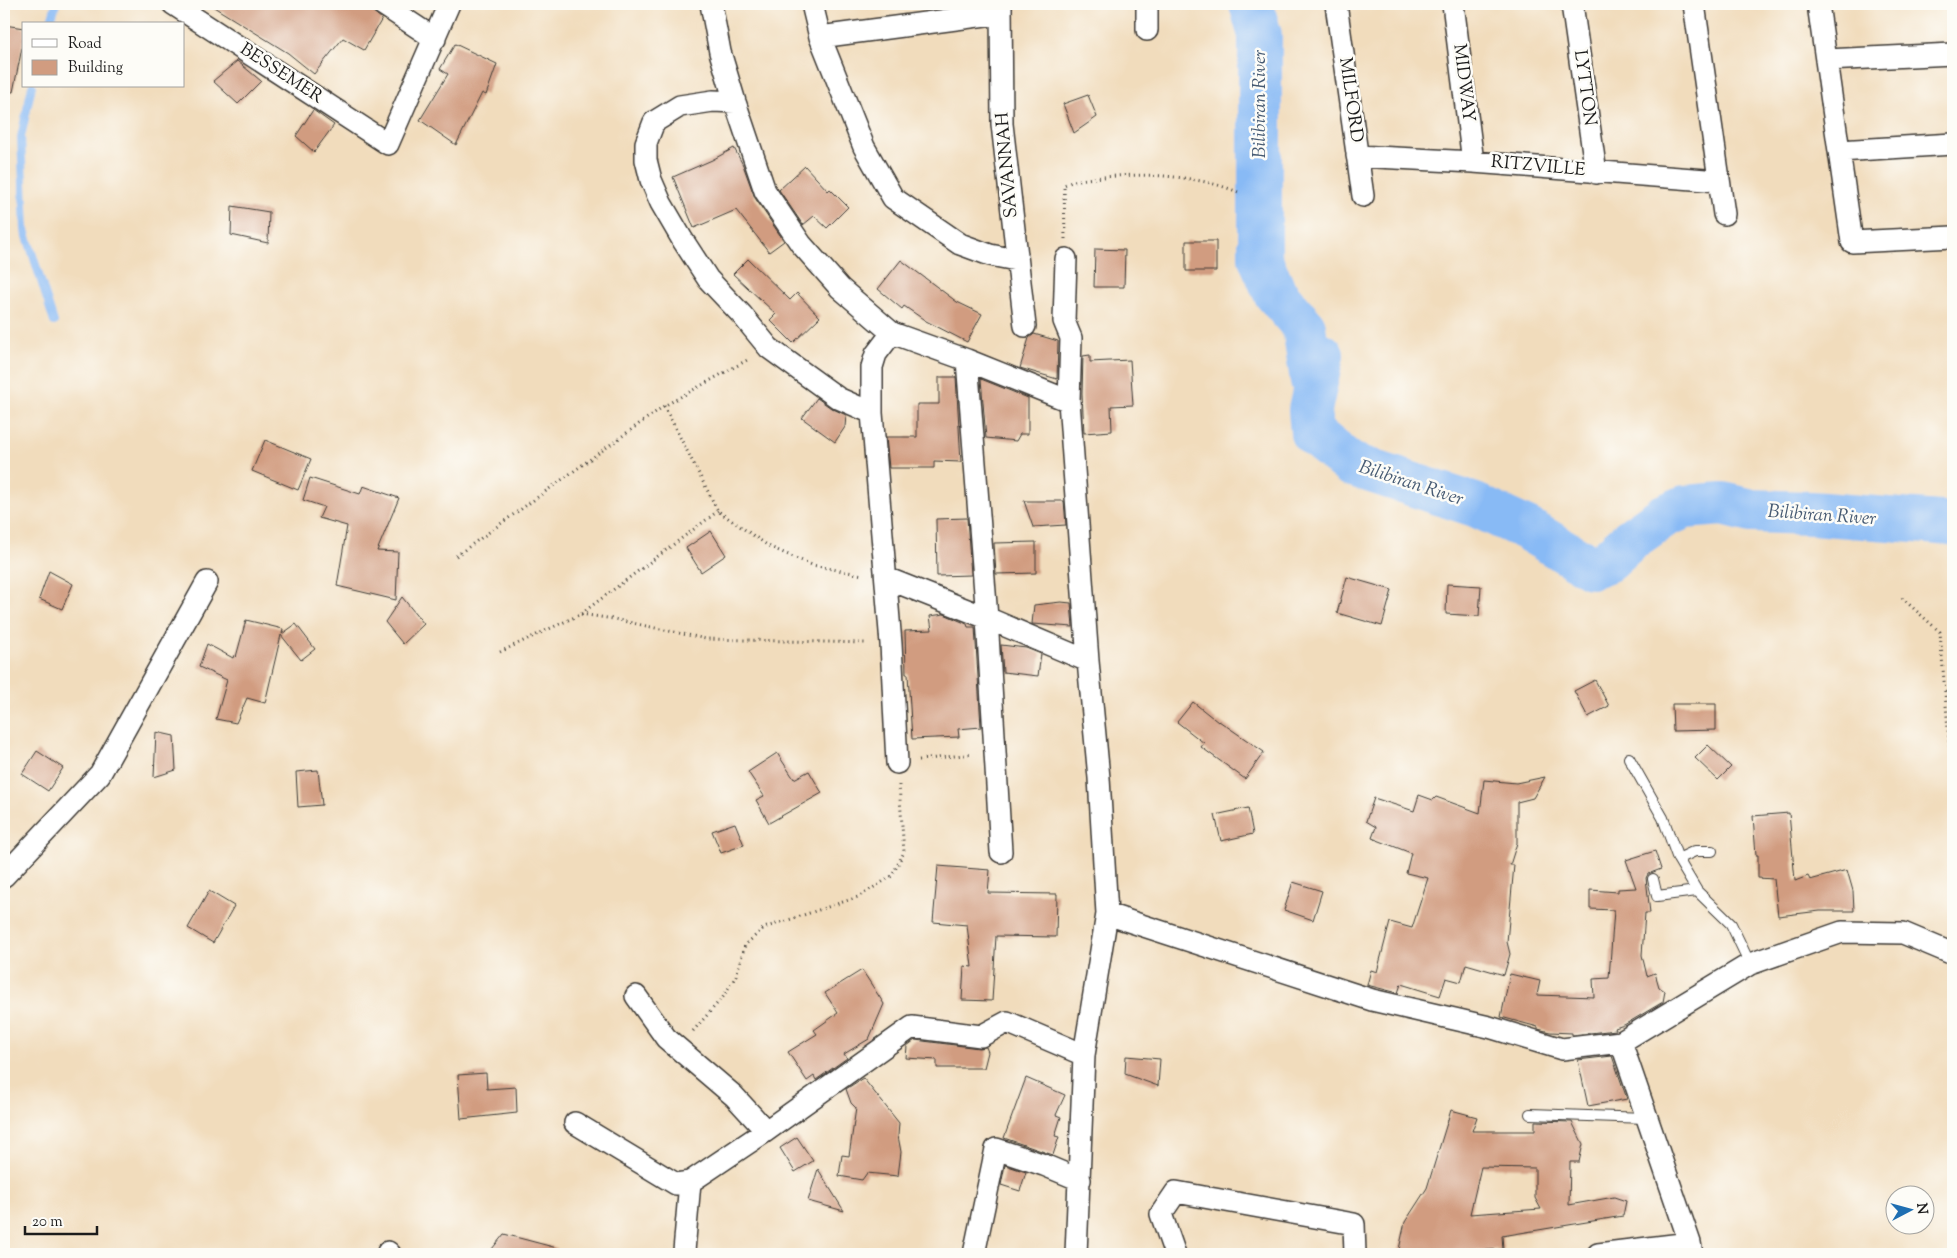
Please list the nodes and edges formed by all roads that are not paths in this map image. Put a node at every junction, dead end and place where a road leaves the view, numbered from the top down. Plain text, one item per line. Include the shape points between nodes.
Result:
1 (173, 4) edge
2 (382, 4) edge
3 (450, 4) edge
4 (711, 4) edge
5 (812, 4) edge
6 (1147, 4) edge
7 (1336, 4) edge
8 (1453, 4) edge
9 (1572, 4) edge
10 (1694, 4) edge
11 (1818, 4) edge
12 (1002, 8) edge
13 (1147, 30) dead end
14 (820, 37) junction
15 (435, 39) junction
16 (1953, 54) edge
17 (1826, 60) junction
18 (735, 102) junction
19 (1953, 144) edge
20 (1839, 151) junction
21 (1357, 156) junction
22 (1473, 162) junction
23 (1596, 172) junction
24 (1719, 181) junction
25 (1363, 196) dead end
26 (1724, 214) dead end
27 (1953, 237) edge
28 (1066, 259) road end
29 (1016, 260) junction
30 (1025, 326) dead end
31 (892, 333) junction
32 (967, 360) junction
33 (1069, 401) junction
34 (872, 413) junction
35 (886, 578) junction
36 (207, 582) dead end
37 (987, 618) junction
38 (1088, 661) junction
39 (1629, 758) dead end
40 (897, 762) road end
41 (1712, 851) dead end
42 (1001, 852) dead end
43 (1678, 859) junction
44 (4, 876) edge
45 (1653, 879) dead end
46 (1697, 891) junction
47 (1107, 914) junction
48 (1953, 954) edge
49 (1750, 964) junction
50 (636, 996) dead end
51 (1621, 1042) junction
52 (1084, 1055) junction
53 (1530, 1114) dead end
54 (1646, 1118) junction
55 (575, 1123) dead end
56 (766, 1131) junction
57 (1080, 1180) junction
58 (690, 1182) junction
59 (1691, 1248) edge
60 (684, 1251) dead end
61 (974, 1254) edge
62 (1076, 1254) edge
63 (1175, 1254) edge
64 (1355, 1254) edge
65 (1598, 1254) edge

1 - 15 street, BESSEMER via 388,144
2 - 15 street
3 - 15 street
4 - 18 street via 720,52
5 - 14 street
6 - 13 street
7 - 21 street, MILFORD
8 - 22 street, MIDWAY
9 - 23 street, LYTTON
10 - 24 street
11 - 17 street
12 - 14 street
12 - 29 street, SAVANNAH via 1002,124
14 - 29 street via 864,147 893,198 960,244
16 - 17 street
17 - 20 street
18 - 31 street via 765,191 801,244 840,288
18 - 34 street via 713,101 680,106 654,122 646,143 651,180 682,239 708,278 769,348 838,398
19 - 20 street
20 - 27 street via 1852,242
21 - 22 street, RITZVILLE
21 - 25 street, MILFORD
22 - 23 street, RITZVILLE
23 - 24 street, RITZVILLE
24 - 26 street
28 - 33 street via 1064,321 1071,338
29 - 30 street, SAVANNAH
31 - 32 street
31 - 34 street via 876,354 872,367
32 - 33 street
32 - 37 street
33 - 38 street
34 - 35 street
35 - 37 street
35 - 40 street
36 - 44 street via 100,774
37 - 38 street
37 - 42 street
38 - 47 street
39 - 43 lane via 1663,818
41 - 43 lane via 1695,851
43 - 46 lane
45 - 46 lane via 1656,896
46 - 49 lane via 1731,924
47 - 51 street via 1372,1000 1489,1027 1562,1049
47 - 52 street
48 - 49 street via 1904,934 1842,932
49 - 51 street
50 - 56 street via 666,1038 734,1096
51 - 54 street
52 - 56 street via 1007,1022 981,1036 912,1027
52 - 57 street
53 - 54 lane
54 - 59 street
55 - 58 street via 676,1184
56 - 58 street
57 - 61 street via 996,1149
57 - 62 street
58 - 60 street
59 - 65 street
63 - 64 street via 1161,1214 1176,1192 1354,1224

